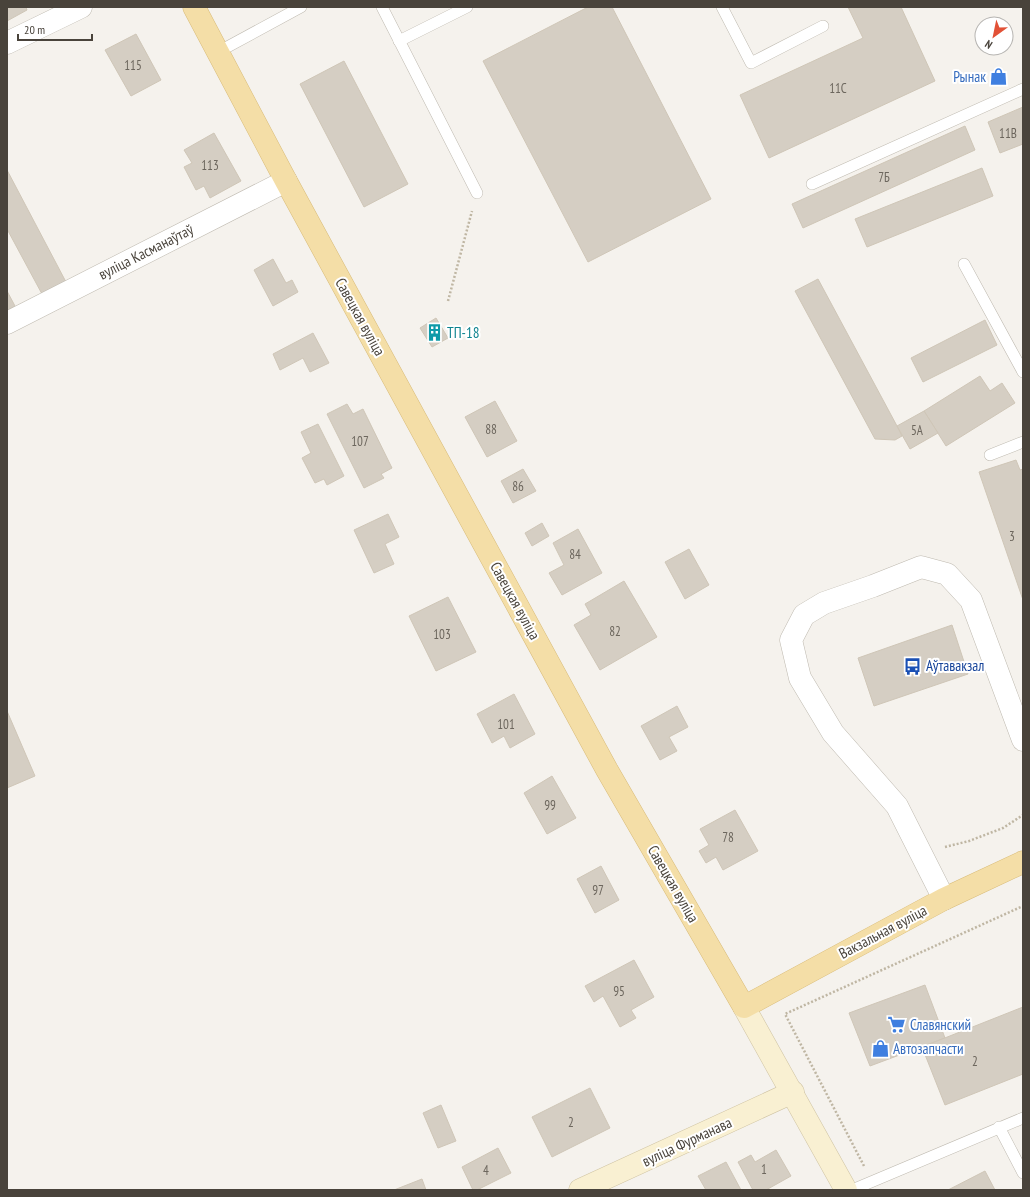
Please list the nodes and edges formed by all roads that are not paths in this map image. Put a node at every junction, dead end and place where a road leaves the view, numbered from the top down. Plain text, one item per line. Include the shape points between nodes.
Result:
1 (81, 7) edge
2 (194, 7) edge
3 (301, 7) edge
4 (382, 7) edge
5 (466, 7) edge
6 (722, 7) edge
7 (823, 26) dead end
8 (399, 41) junction
9 (7, 43) edge
10 (218, 52) junction
11 (1023, 89) edge
12 (286, 181) junction
13 (812, 184) dead end
14 (477, 193) road end
15 (964, 264) dead end
16 (7, 323) edge
17 (1023, 372) edge
18 (1023, 442) edge
19 (990, 455) dead end
20 (1021, 730) edge
21 (1023, 862) edge
22 (944, 899) junction
23 (744, 1007) junction
24 (793, 1092) junction
25 (1023, 1118) edge
26 (999, 1127) junction
27 (1023, 1173) edge
28 (580, 1190) edge
29 (846, 1190) edge
30 (852, 1190) edge

1 - 9 street
2 - 10 main road, Савецкая вуліца
3 - 10 lane
4 - 8 lane
5 - 8 lane
6 - 7 lane via 751,63
8 - 14 lane
10 - 12 main road, Савецкая вуліца
11 - 13 lane
12 - 16 street, вуліца Касманаўтаў
12 - 23 main road, Савецкая вуліца via 607,770
15 - 17 lane
18 - 19 lane
20 - 22 street via 971,600 947,574 921,567 824,602 804,614 791,640 800,678 833,733 897,806
21 - 22 main road, Вакзальная вуліца
22 - 23 main road, Вакзальная вуліца
23 - 24 main road, Савецкая вуліца
24 - 28 main road, вуліца Фурманава
24 - 29 main road, Савецкая вуліца
25 - 26 lane
26 - 27 lane
26 - 30 lane

